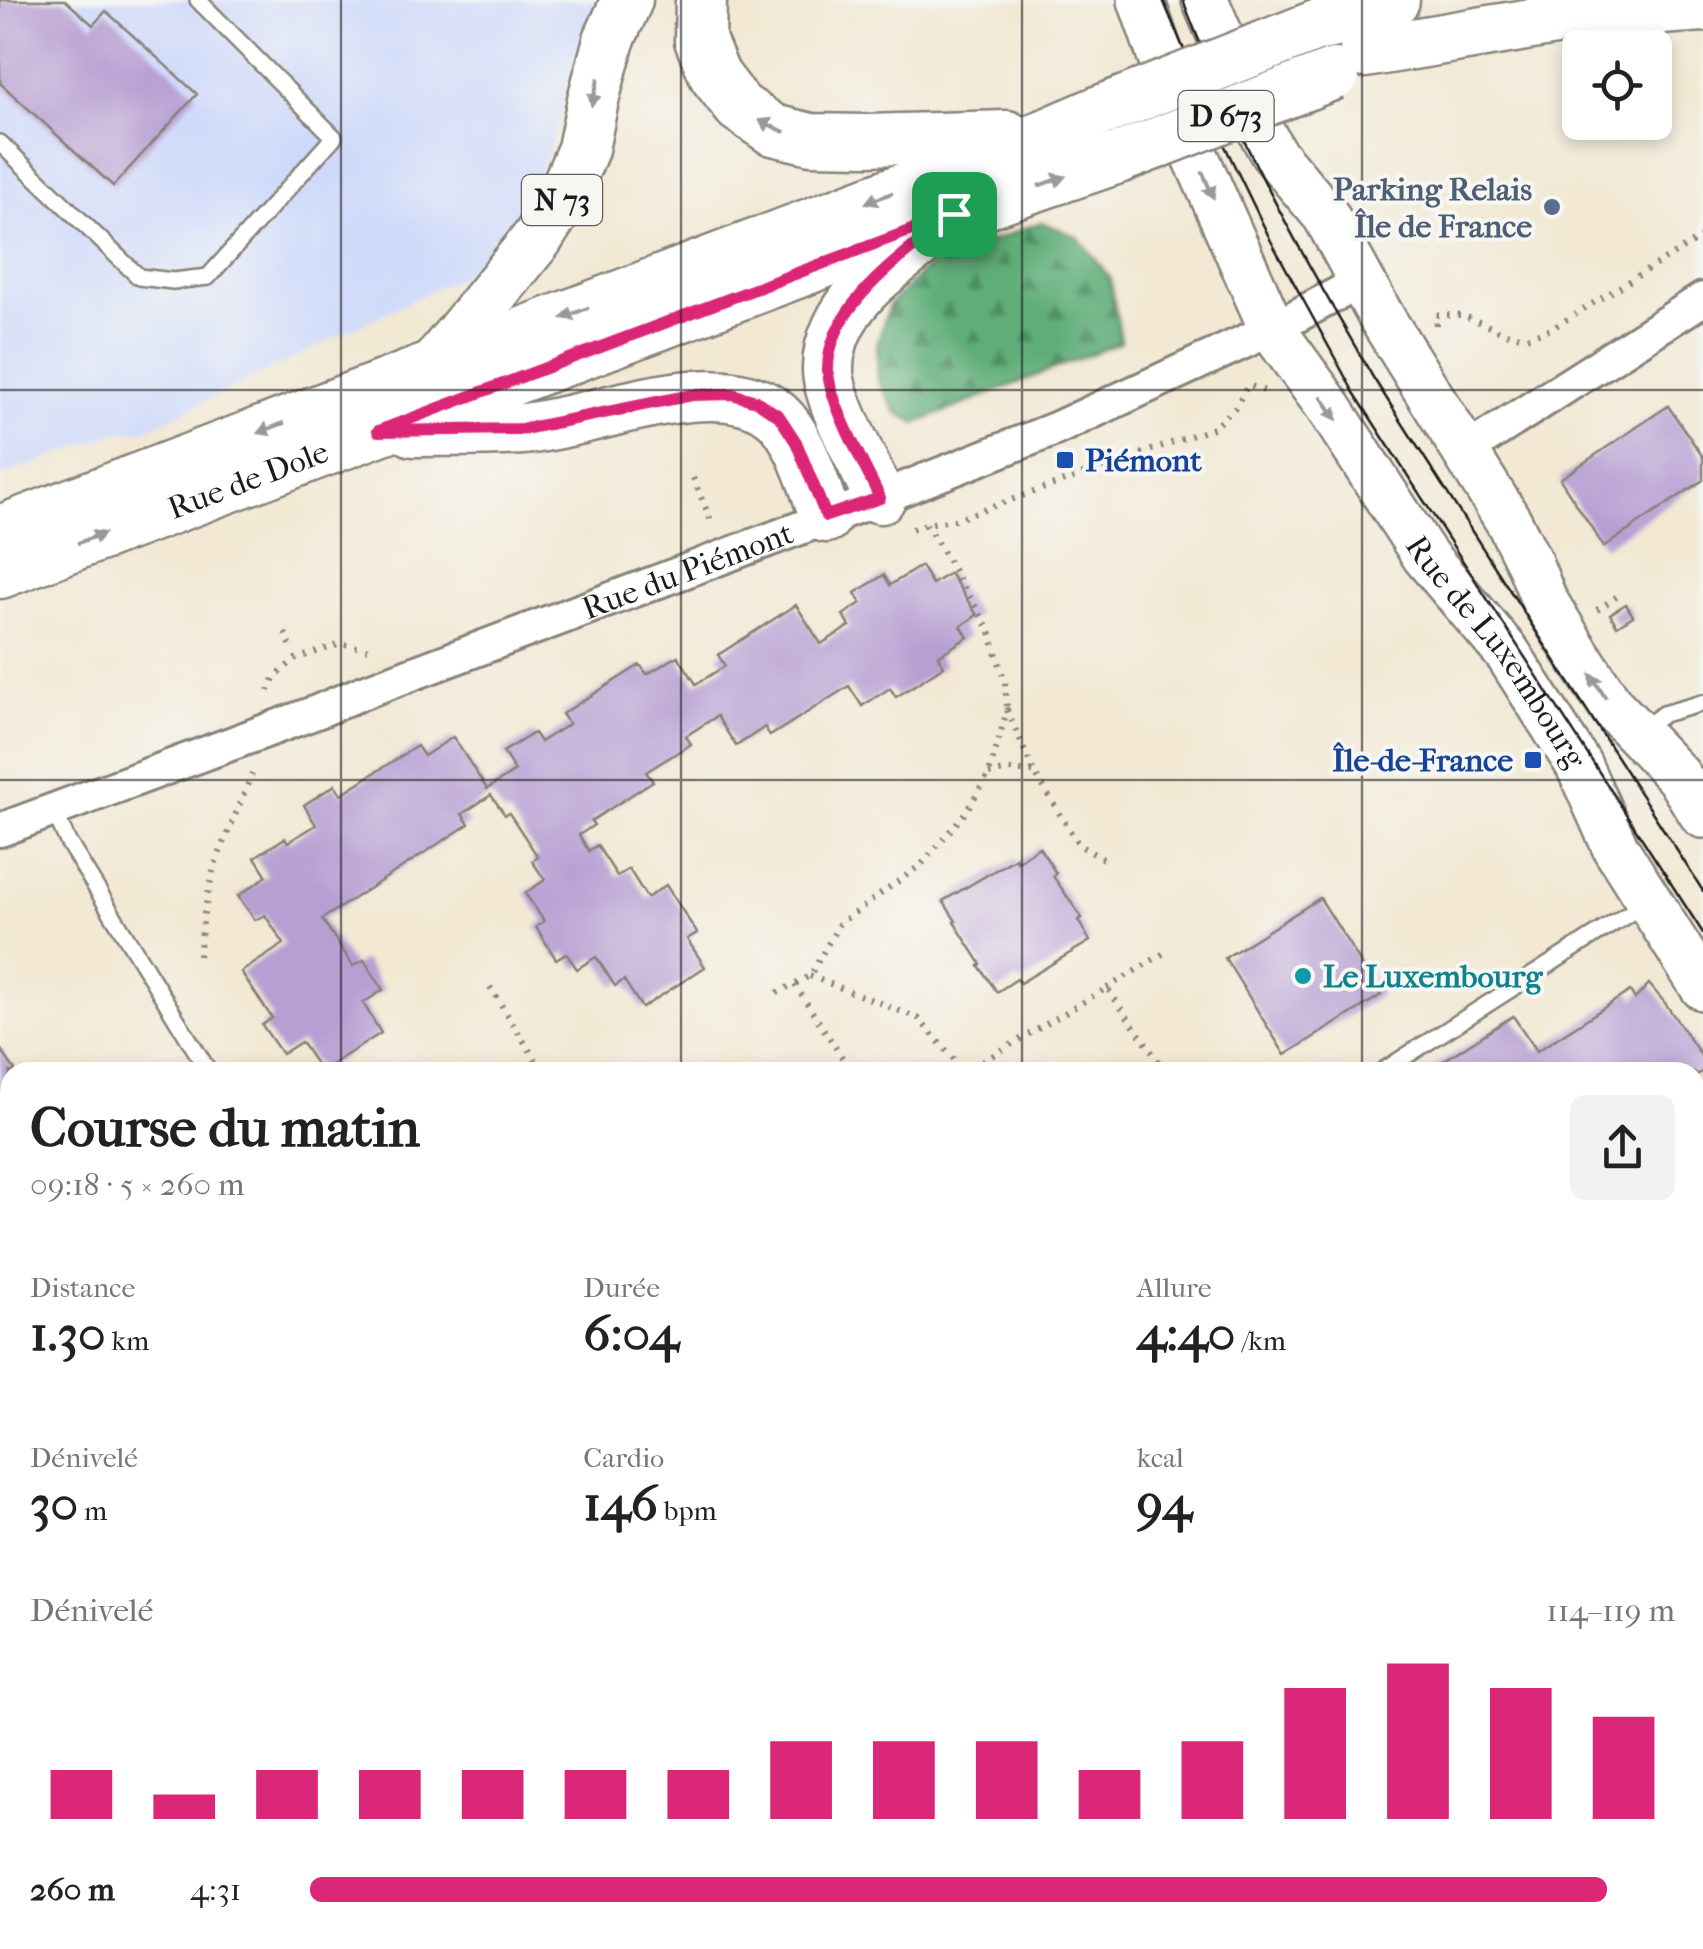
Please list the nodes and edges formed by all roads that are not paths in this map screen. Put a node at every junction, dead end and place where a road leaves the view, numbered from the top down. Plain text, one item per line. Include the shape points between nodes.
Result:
1 (198, 0) edge
2 (628, 0) edge
3 (700, 0) edge
4 (1142, 0) edge
5 (1205, 0) edge
6 (1394, 0) edge
7 (1505, 0) edge
8 (1703, 6) edge
9 (1343, 35) edge
10 (1042, 136) junction
11 (0, 142) edge
12 (954, 214) junction
13 (1362, 281) junction
14 (1703, 299) edge
15 (1272, 329) junction
16 (433, 367) junction
17 (378, 431) junction
18 (1466, 451) junction
19 (894, 514) junction
20 (826, 516) junction
21 (0, 530) edge
22 (0, 574) edge
23 (1703, 704) edge
24 (1636, 734) junction
25 (54, 810) junction
26 (1703, 815) edge
27 (0, 830) edge
28 (1648, 901) junction
29 (1703, 987) edge
30 (203, 1062) edge
31 (1397, 1062) edge

1 - 11 lane via 334,137 208,276 139,277
2 -> 16 main road, N 73 via 609,40 583,149 560,203
10 -> 3 main road via 811,139 773,130 739,107 715,76 700,40
4 -> 15 street, Rue de Luxembourg via 1195,154
5 - 13 street, Rue de Luxembourg via 1262,133 1326,216
6 - 9 main road, Rue de Dole / D 673
7 - 9 main road, Rue de Dole / D 673
8 - 9 main road
9 - 10 main road, Rue de Dole / D 673, bridge via 1100,111
12 -> 9 main road, Rue de Dole / D 673, bridge via 1118,158
10 -> 16 main road, Rue de Dole / D 673
12 - 17 main road, Rue de Dole / D 673
12 - 19 main road via 862,292 831,341 827,372 836,404
13 - 15 street, Rue du Piémont
13 - 18 street, Rue de Luxembourg
14 - 18 street
15 - 19 street, Rue du Piémont via 1055,428
15 -> 28 street, Rue de Luxembourg via 1425,556 1508,654 1578,764
16 -> 21 main road, Rue de Dole / D 673
17 - 20 main road via 524,429 692,395 732,394 779,416
22 -> 17 main road, Rue de Dole / D 673
24 -> 18 street, Rue de Luxembourg via 1554,616
19 - 20 street, Rue du Piémont
20 - 25 street, Rue du Piémont
23 - 24 lane via 1663,714
24 - 26 street, Rue de Luxembourg via 1678,776
25 - 27 street, Rue du Piémont
25 - 30 lane
28 - 29 street, Rue de Luxembourg
28 - 31 lane

